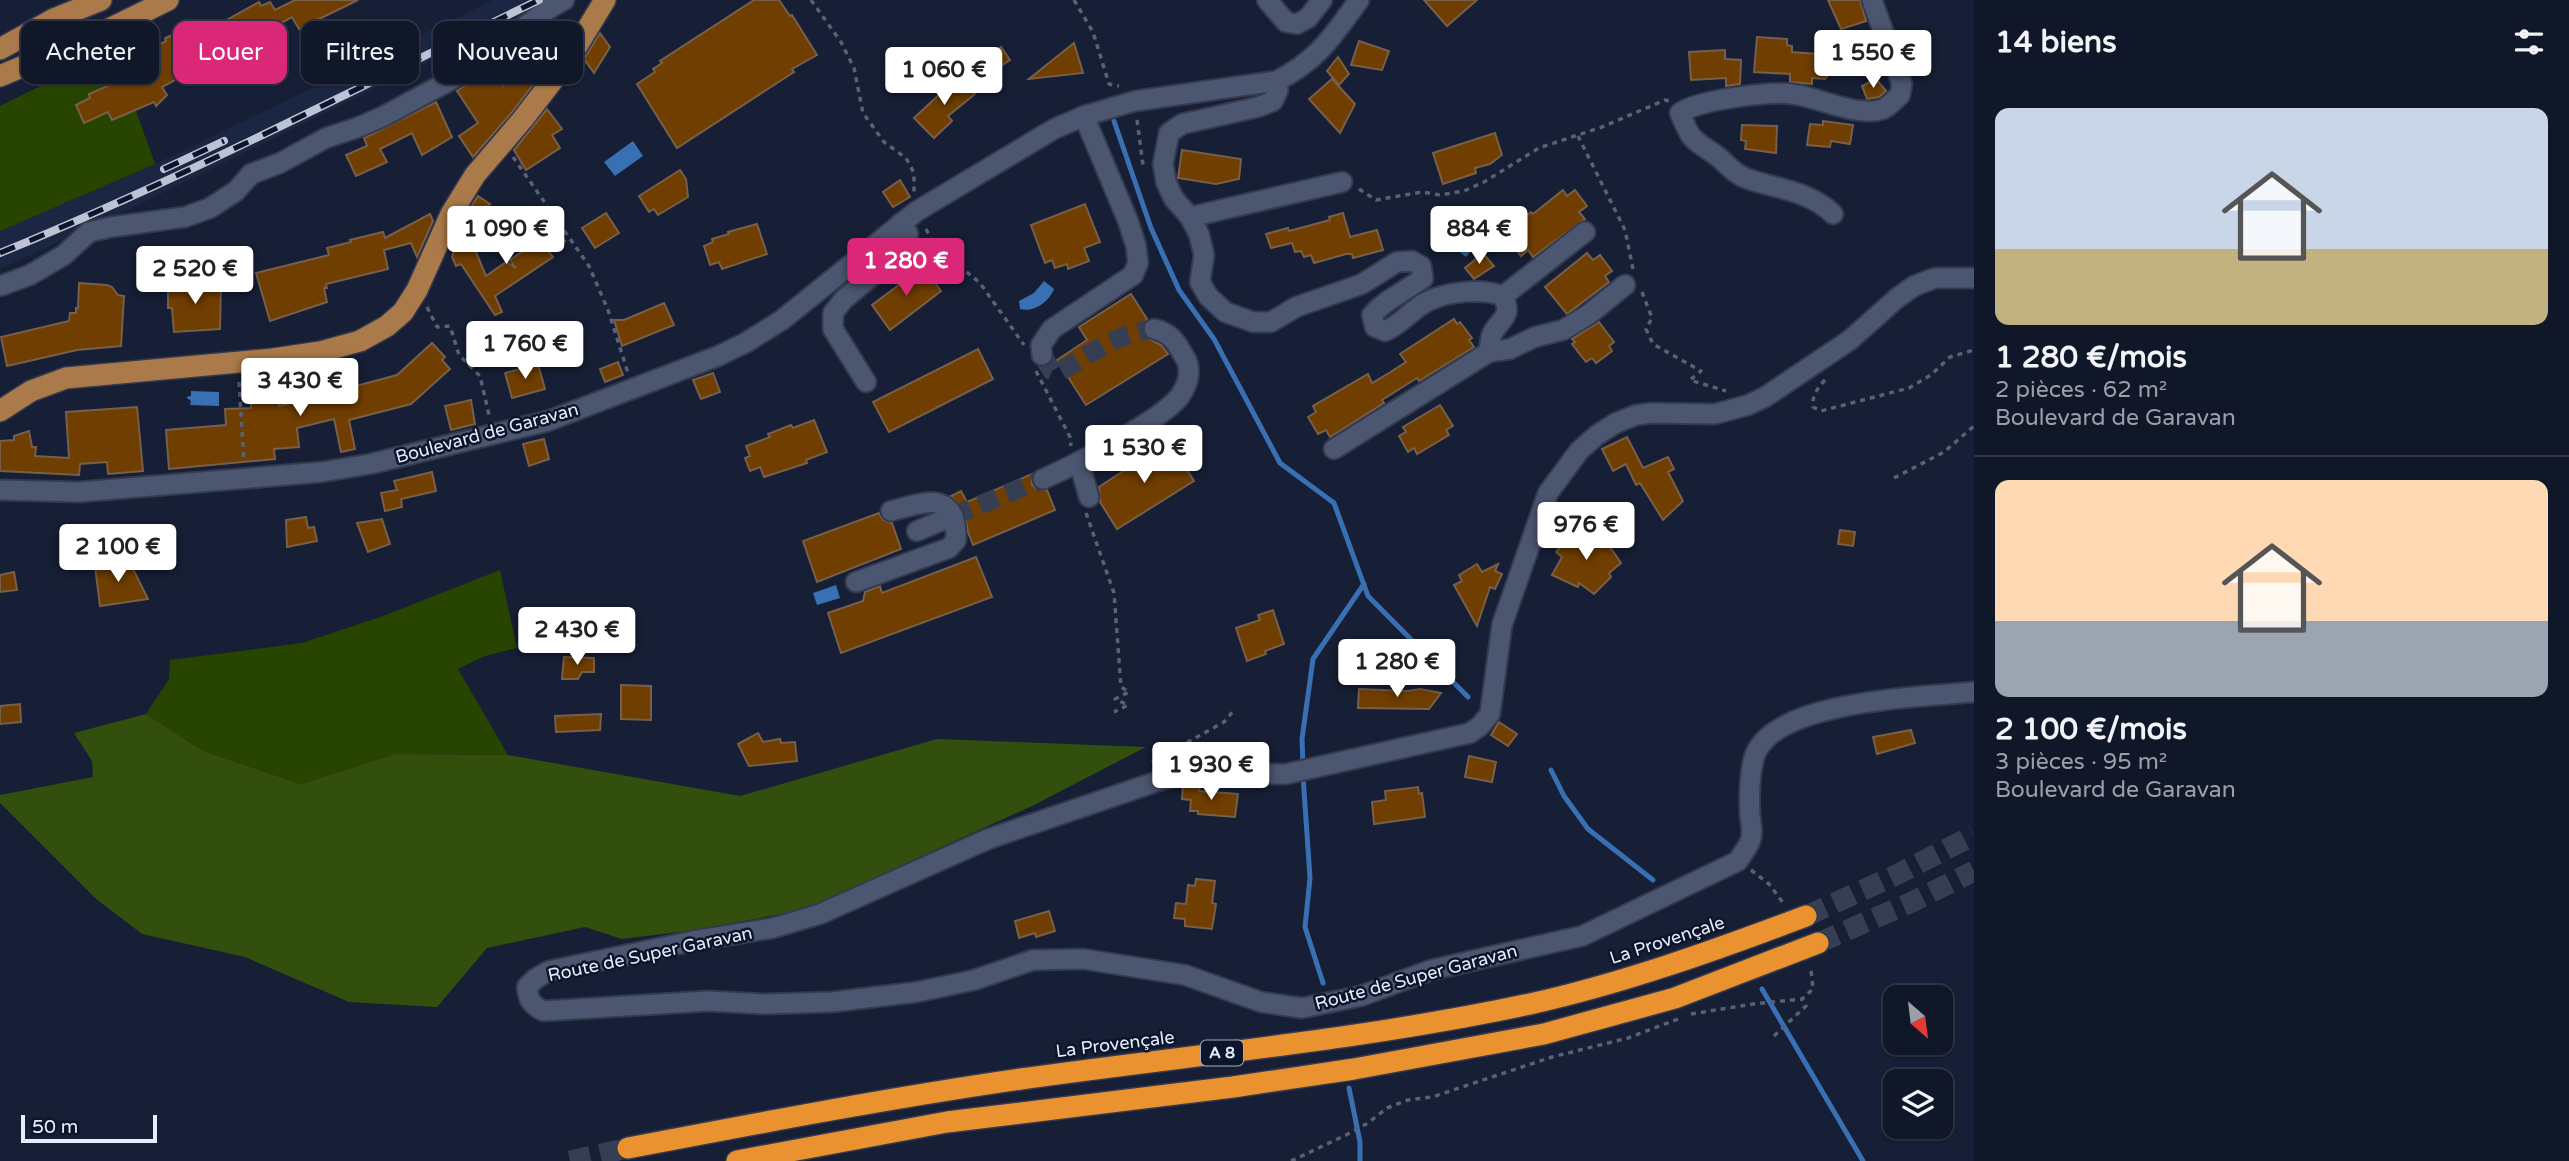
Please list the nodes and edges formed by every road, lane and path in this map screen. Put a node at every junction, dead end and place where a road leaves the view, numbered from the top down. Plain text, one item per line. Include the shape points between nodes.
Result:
1 (101, 0) edge
2 (168, 0) edge
3 (564, 0) edge
4 (605, 0) edge
5 (811, 0) edge
6 (1267, 0) edge
7 (1322, 0) edge
8 (1359, 0) edge
9 (1872, 0) edge
10 (55, 21) edge
11 (125, 21) edge
12 (21, 37) edge
13 (0, 49) edge
14 (21, 67) edge
15 (0, 76) edge
16 (1277, 81) junction
17 (1680, 113) junction
18 (1084, 116) junction
19 (1578, 136) junction
20 (503, 144) junction
21 (1342, 181) joint
22 (1833, 214) dead end
23 (909, 217) junction
24 (1191, 217) junction
25 (1586, 232) dead end
26 (1632, 278) junction
27 (1974, 278) edge
28 (0, 286) edge
29 (417, 290) junction
30 (1503, 296) junction
31 (1154, 329) dead end
32 (1974, 350) edge
33 (1489, 352) junction
34 (1042, 355) dead end
35 (236, 362) junction
36 (1828, 378) dead end
37 (866, 382) dead end
38 (635, 388) junction
39 (1748, 405) junction
40 (0, 411) edge
41 (1974, 426) edge
42 (494, 434) junction
43 (1334, 449) dead end
44 (1079, 462) junction
45 (1894, 478) dead end
46 (246, 479) junction
47 (1043, 479) tunnel mouth
48 (0, 490) edge
49 (1088, 496) dead end
50 (891, 511) dead end
51 (953, 516) junction
52 (917, 531) dead end
53 (856, 582) dead end
54 (1974, 692) edge
55 (1235, 709) dead end
56 (1145, 766) dead end
57 (1738, 861) junction
58 (1797, 913) joint
59 (1818, 943) tunnel mouth
60 (1811, 970) dead end
61 (1802, 999) junction
62 (1690, 1014) dead end
63 (1678, 1019) dead end
64 (1774, 1036) dead end
65 (628, 1148) tunnel mouth
66 (737, 1161) edge
67 (1291, 1161) edge

1 - 10 main road
2 - 11 main road
3 - 28 street via 464,73 384,116 251,174 223,201 197,214 89,232 64,255
4 - 20 main road via 569,59
5 - 23 path via 854,68 863,113 884,142 906,158 914,173
6 - 7 street via 1286,22 1297,24
8 - 16 street, Boulevard de Garavan via 1311,61
9 - 17 street via 1902,84 1900,95 1883,109 1866,111 1790,93 1706,103
12 - 13 main road
14 - 15 main road
16 - 18 street, Boulevard de Garavan via 1135,101
16 - 24 street via 1273,101 1182,124 1169,133 1163,164 1166,182
17 - 19 path via 1665,100
17 - 22 street via 1689,135 1729,168 1746,178 1813,198
18 - 23 street, Boulevard de Garavan via 1054,129
18 - 34 street via 1128,221 1138,263 1133,275 1052,329 1041,345
19 - 21 path via 1539,148 1464,191 1376,200 1352,182
19 - 26 path via 1625,230
20 - 29 main road via 475,175 451,214
20 - 38 path via 589,266
21 - 24 street
23 - 37 street via 906,248 833,313 833,329
23 - 38 street, Boulevard de Garavan via 766,330 718,356
24 - 30 street via 1204,256 1200,282 1208,296 1224,312 1253,322 1271,321 1296,307 1362,284 1404,261 1421,266 1423,278 1381,304 1372,315 1375,327 1385,331 1426,302 1465,292 1490,291
25 - 30 street
26 - 33 street via 1563,330
26 - 39 path via 1652,318 1646,329 1653,344 1701,371 1690,380 1733,393
27 - 39 street, Route de Super Garavan via 1935,278 1914,286 1850,340
29 - 35 main road via 403,312 360,341 320,352
29 - 42 path via 437,327 450,326 459,355 480,376
30 - 33 street via 1506,317 1493,333
31 - 44 street via 1173,337 1187,360 1189,380 1178,398 1150,419
32 - 36 path via 1950,357 1931,376 1909,388 1821,411 1813,407 1812,400
33 - 43 street
35 - 40 main road via 66,378 31,391
35 - 46 path
38 - 42 street, Boulevard de Garavan via 548,421
39 - 57 street, Route de Super Garavan via 1715,414 1636,415 1579,450 1548,493 1502,625 1490,714 1470,733 1286,774 1219,769 1185,772 988,839 820,914 773,928 550,971 527,987 527,995 532,1005 543,1011 709,1001 832,1002 974,980 1034,960 1083,959 1185,975 1261,1002 1302,1008 1362,996 1432,970 1582,936
41 - 45 path via 1944,452
42 - 46 street, Boulevard de Garavan via 370,464
44 - 47 street
44 - 49 street
46 - 48 street, Boulevard de Garavan via 79,492
50 - 51 street via 932,501 942,503
51 - 52 street
51 - 53 street via 956,540 949,548
54 - 57 street via 1822,711 1780,727 1755,754 1749,794 1751,839
55 - 56 path via 1224,722
57 - 58 path
58 - 65 highway, La Provençale / A 8 via 1664,966 1479,1014 946,1091
59 - 66 highway, A 8 via 1675,998 1544,1034 1233,1087 947,1122
60 - 61 path via 1813,989
61 - 62 path
61 - 64 path via 1806,1006
63 - 67 path via 1432,1097 1408,1100

